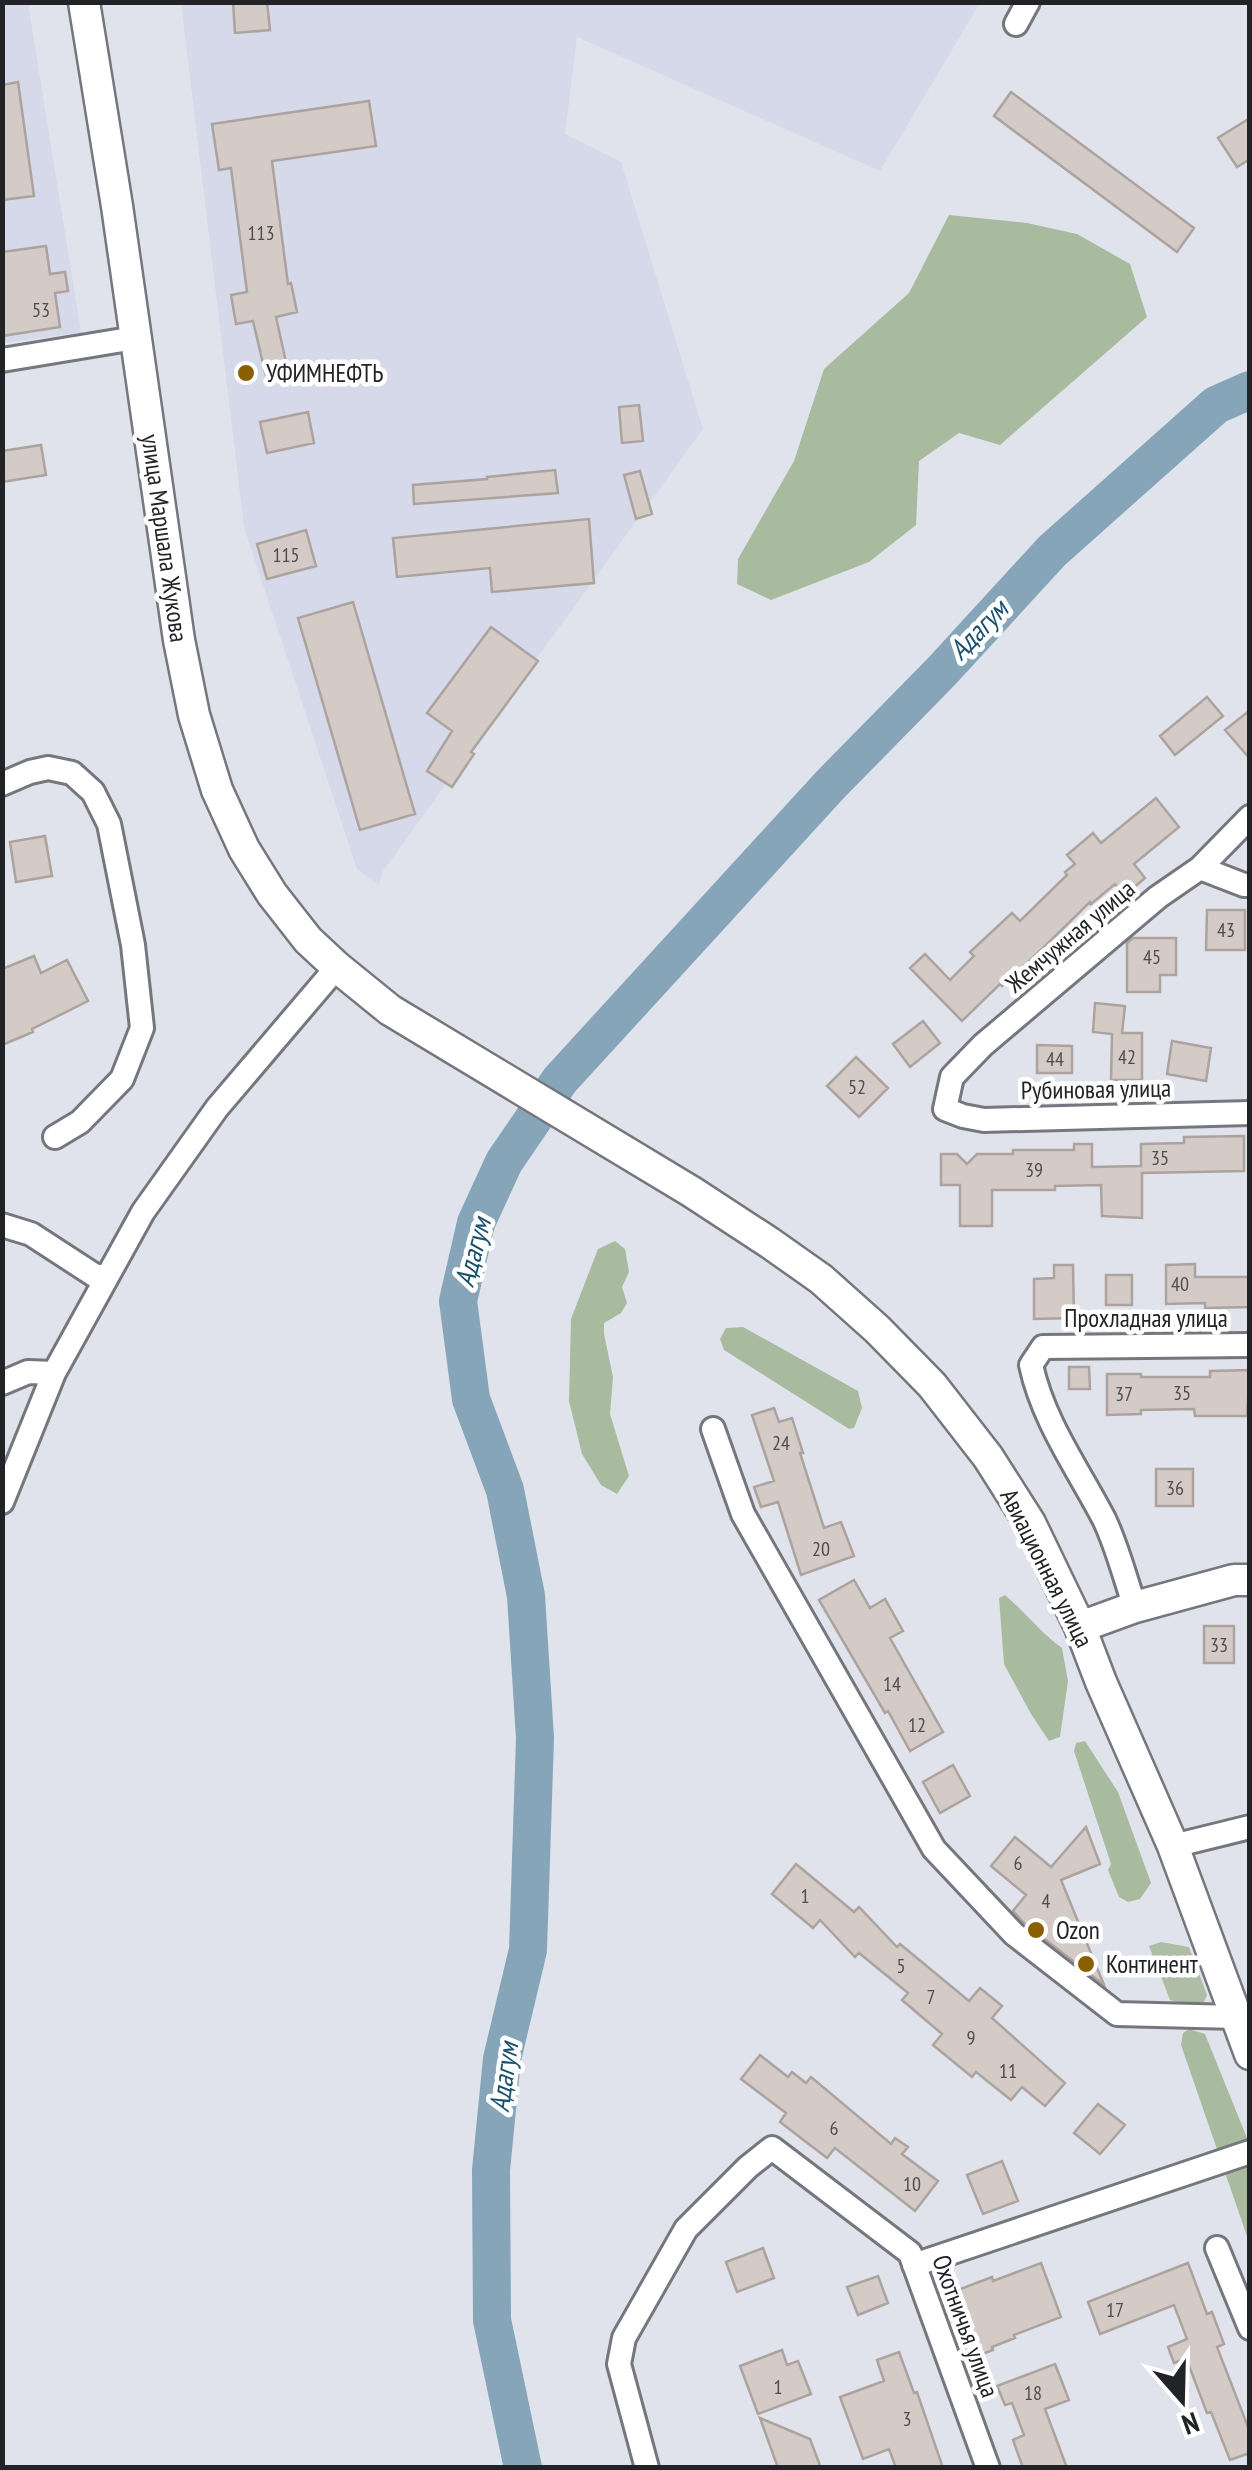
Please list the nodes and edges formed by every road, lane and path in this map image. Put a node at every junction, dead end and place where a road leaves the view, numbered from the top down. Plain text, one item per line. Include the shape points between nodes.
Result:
1 (84, 2) edge
2 (1028, 2) edge
3 (1016, 24) dead end
4 (135, 338) junction
5 (2, 360) edge
6 (2, 784) edge
7 (1250, 817) edge
8 (1200, 868) junction
9 (1250, 886) edge
10 (337, 967) junction
11 (390, 1010) joint
12 (945, 1109) joint
13 (1250, 1113) edge
14 (54, 1137) dead end
15 (2, 1225) edge
16 (106, 1277) junction
17 (1250, 1345) edge
18 (54, 1373) junction
19 (2, 1383) edge
20 (714, 1428) dead end
21 (2, 1502) edge
22 (1250, 1580) edge
23 (1135, 1607) junction
24 (1080, 1627) junction
25 (1250, 1827) edge
26 (1173, 1846) junction
27 (1236, 2017) junction
28 (1250, 2054) edge
29 (1250, 2152) edge
30 (1217, 2248) dead end
31 (914, 2265) junction
32 (1250, 2328) edge
33 (647, 2468) edge
34 (988, 2468) edge

1 - 4 main road, улица Маршала Жукова
2 - 3 street
4 - 5 street
4 - 10 main road, улица Маршала Жукова via 179,640 217,790 272,894
6 - 14 street via 48,768 72,773 93,792 109,824 134,945 142,1028 122,1079 80,1122
7 - 8 street, Жемчужная улица
8 - 9 street
8 - 12 street, Жемчужная улица via 983,1046 952,1077
10 - 11 main road, улица Маршала Жукова
10 - 16 street via 216,1108
11 - 24 main road, Авиационная улица via 692,1192 821,1279 932,1385 988,1457 1030,1523
12 - 13 street, Рубиновая улица via 984,1120
15 - 16 street
16 - 18 street
17 - 23 street, Прохладная улица via 1043,1347 1031,1365 1036,1389 1106,1523
18 - 19 street via 28,1372
18 - 21 street
20 - 27 street via 743,1514 934,1849 1014,1934 1117,2014
22 - 23 main road
23 - 24 main road
24 - 26 main road, Авиационная улица
25 - 26 street
26 - 27 main road, Авиационная улица
27 - 28 main road, Авиационная улица
29 - 31 street
30 - 32 street
31 - 33 street, Охотничья улица via 910,2253 772,2148 686,2229 624,2338 620,2364
31 - 34 street, Охотничья улица

